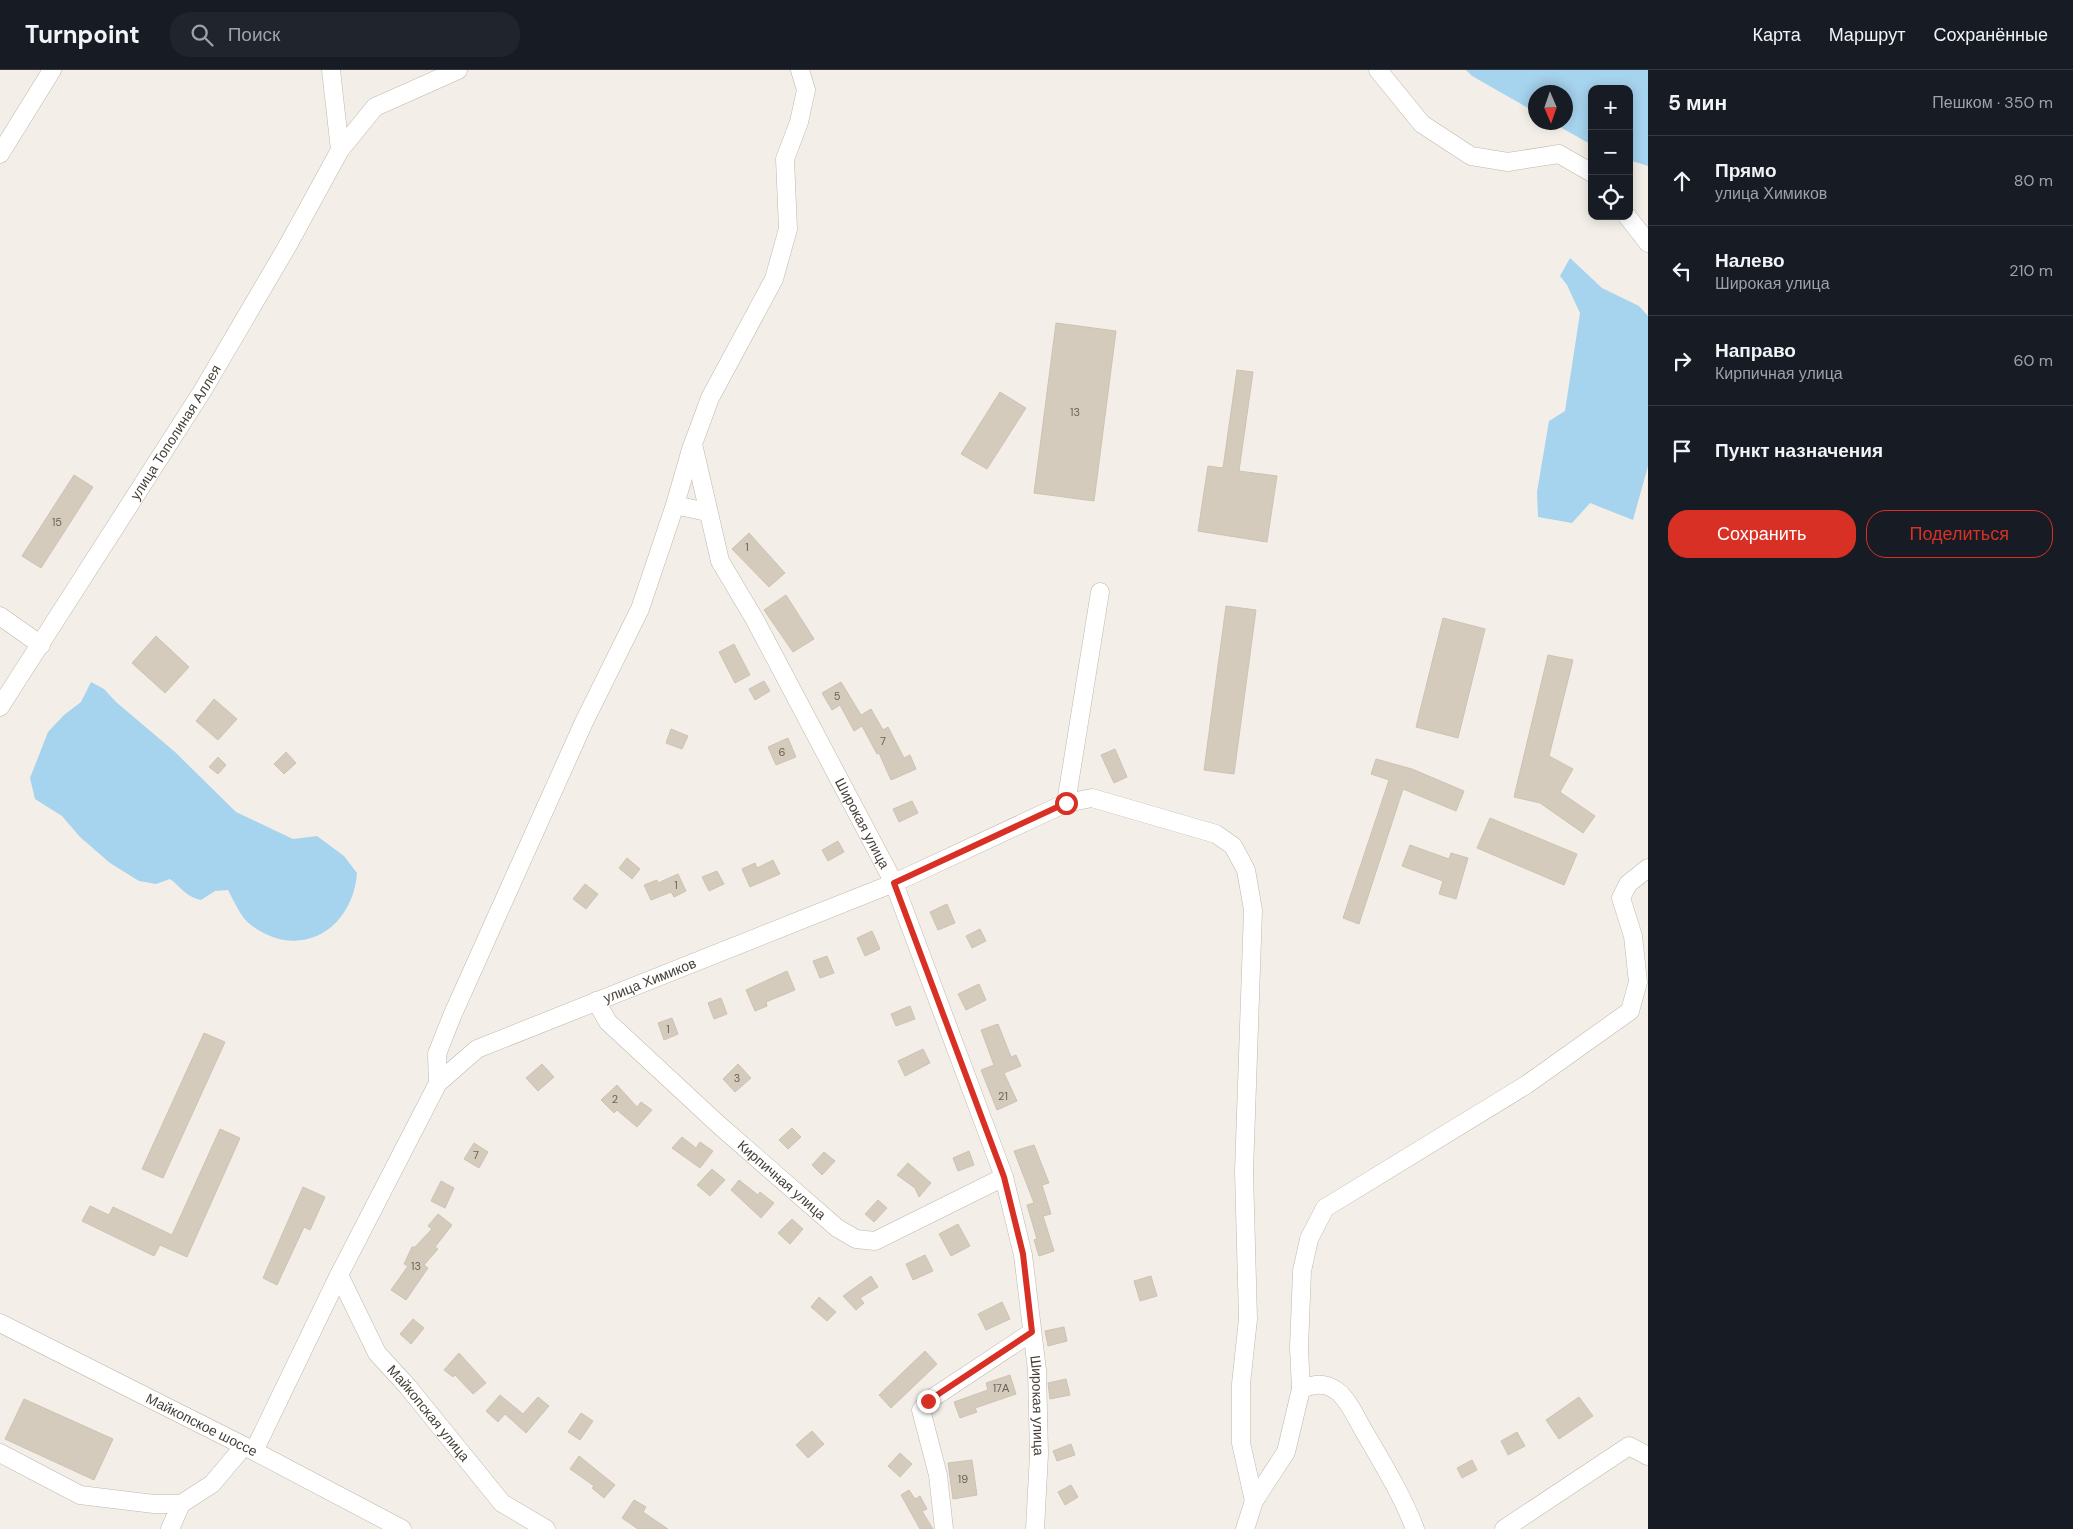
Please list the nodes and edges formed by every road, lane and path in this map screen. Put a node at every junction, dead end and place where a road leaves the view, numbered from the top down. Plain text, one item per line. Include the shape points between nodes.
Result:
1 (52, 70) edge
2 (331, 70) edge
3 (458, 70) edge
4 (800, 70) edge
5 (1378, 70) edge
6 (340, 150) junction
7 (0, 154) edge
8 (1588, 171) edge
9 (1631, 220) edge
10 (1648, 242) edge
11 (693, 444) junction
12 (675, 506) junction
13 (707, 512) junction
14 (1100, 592) dead end
15 (0, 616) edge
16 (41, 644) junction
17 (0, 707) edge
18 (1066, 803) junction
19 (1648, 868) edge
20 (894, 883) junction
21 (596, 1001) junction
22 (438, 1083) junction
23 (1004, 1177) junction
24 (339, 1275) junction
25 (0, 1322) edge
26 (1032, 1332) junction
27 (1301, 1389) junction
28 (249, 1448) junction
29 (0, 1453) edge
30 (1648, 1456) edge
31 (1254, 1501) junction
32 (181, 1504) junction
33 (170, 1529) edge
34 (402, 1529) edge
35 (546, 1529) edge
36 (944, 1529) edge
37 (1035, 1529) edge
38 (1245, 1529) edge
39 (1415, 1529) edge
40 (1504, 1529) edge

1 - 7 street
2 - 6 street
3 - 6 street, улица Тополиная Аллея via 375,107
4 - 11 street via 806,90 800,122 785,159 788,229 776,271 710,398
5 - 8 street via 1422,124 1471,156 1508,162 1559,154
6 - 16 street, улица Тополиная Аллея via 203,390
9 - 10 street
11 - 12 street
11 - 13 street, Широкая улица
12 - 13 street
12 - 22 street via 640,609 584,722 452,1016 437,1054
13 - 20 street, Широкая улица via 720,561 755,620
14 - 18 street
15 - 16 street
16 - 17 street, улица Тополиная Аллея
18 - 20 street, улица Химиков
18 - 31 street, улица Химиков via 1092,798 1216,834 1233,846 1246,870 1253,910 1244,1172 1248,1319 1241,1384 1241,1443
19 - 27 street via 1628,884 1621,898 1633,936 1638,982 1630,1011 1526,1085 1325,1208 1309,1239 1302,1271
20 - 21 street, улица Химиков
20 - 23 street, Широкая улица
21 - 22 street, улица Химиков via 478,1049
21 - 23 street, Кирпичная улица via 608,1022 712,1119 837,1228 856,1239 874,1241
22 - 24 street, улица Химиков
23 - 26 street, Широкая улица via 1023,1254
24 - 28 street, улица Химиков
24 - 35 street, Майкопская улица via 377,1353 502,1503
25 - 28 street, Майкопское шоссе
26 - 36 street via 928,1401 921,1410 938,1475
26 - 37 street, Широкая улица via 1038,1370
27 - 31 street via 1286,1452
27 - 39 street via 1315,1384 1338,1392 1406,1505
28 - 32 street, улица Химиков via 212,1484
28 - 34 street, Майкопское шоссе
29 - 32 street via 80,1495
30 - 40 street via 1629,1446
31 - 38 street
32 - 33 street

